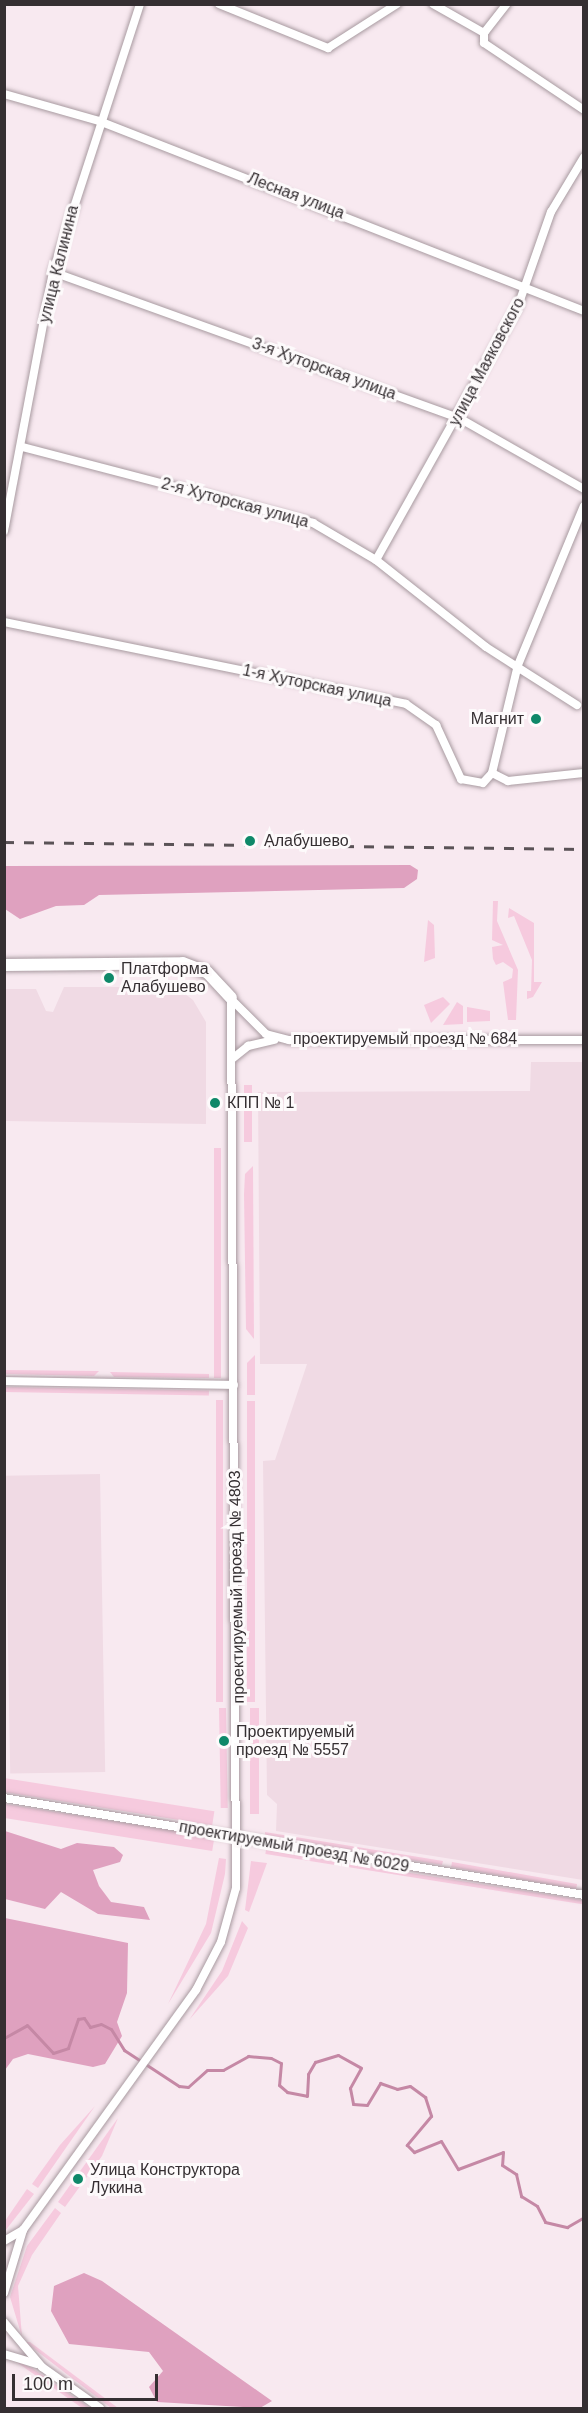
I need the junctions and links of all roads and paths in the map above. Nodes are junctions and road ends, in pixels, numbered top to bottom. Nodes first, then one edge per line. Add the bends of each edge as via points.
1 (140, 4) edge
2 (219, 4) edge
3 (397, 4) edge
4 (433, 4) edge
5 (507, 4) edge
6 (484, 33) junction
7 (4, 94) edge
8 (584, 111) edge
9 (99, 121) junction
10 (584, 157) edge
11 (53, 273) junction
12 (526, 288) junction
13 (584, 311) edge
14 (459, 418) junction
15 (22, 447) junction
16 (584, 489) edge
17 (584, 506) edge
18 (4, 531) edge
19 (376, 560) junction
20 (4, 622) edge
21 (518, 665) junction
22 (577, 705) dead end
23 (492, 773) junction
24 (584, 773) edge
25 (4, 965) edge
26 (231, 998) junction
27 (289, 1040) junction
28 (584, 1040) edge
29 (232, 1059) junction
30 (4, 1381) edge
31 (234, 1385) junction
32 (4, 1798) edge
33 (239, 1838) junction
34 (584, 1895) edge
35 (23, 2230) junction
36 (4, 2241) edge
37 (4, 2293) edge
38 (4, 2322) edge
39 (4, 2354) edge
40 (42, 2367) junction
41 (100, 2409) edge

1 - 9 street, улица Калинина
2 - 3 street via 328,48
4 - 6 street
5 - 6 street
6 - 8 street via 483,43
7 - 9 street, Лесная улица
9 - 11 street, улица Калинина
9 - 12 street, Лесная улица
10 - 12 street, улица Маяковского via 551,212
11 - 14 street, 3-я Хуторская улица
11 - 15 street, улица Калинина
12 - 13 street, Лесная улица
12 - 14 street, улица Маяковского
14 - 16 street, 3-я Хуторская улица
14 - 19 street, улица Маяковского
15 - 18 street, улица Калинина
15 - 19 street, 2-я Хуторская улица via 313,523
17 - 21 street
19 - 21 street, 2-я Хуторская улица
20 - 23 street, 1-я Хуторская улица via 406,704 436,725 461,780 483,783
21 - 22 street, 2-я Хуторская улица
21 - 23 street
23 - 24 street via 508,781
25 - 26 street, проектируемый проезд № 684 via 183,963 207,972
26 - 27 street, проектируемый проезд № 684 via 266,1034
26 - 29 street, проектируемый проезд № 4803
27 - 28 street, проектируемый проезд № 684
27 - 29 street via 256,1042
29 - 31 street, проектируемый проезд № 4803
30 - 31 street
31 - 33 street, проектируемый проезд № 4803
32 - 33 street, проектируемый проезд № 6029
33 - 34 street, проектируемый проезд № 6029
33 - 35 street, проектируемый проезд № 4803 via 236,1888 221,1942 176,2018
35 - 36 street, проектируемый проезд № 4803
35 - 37 street, проектируемый проезд № 4803
38 - 40 street
39 - 40 street
40 - 41 street

